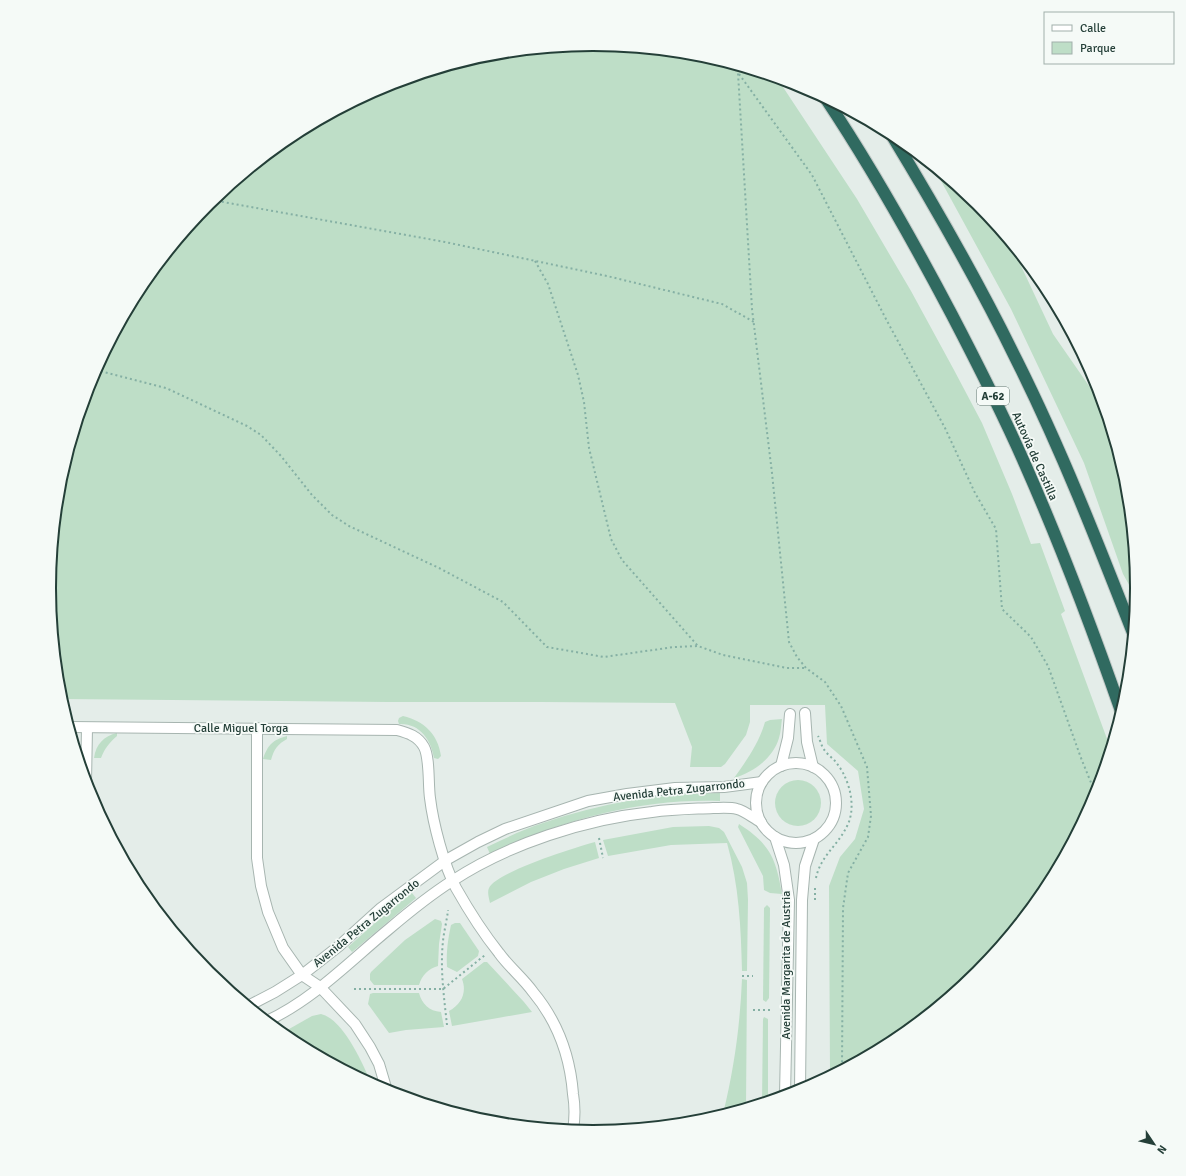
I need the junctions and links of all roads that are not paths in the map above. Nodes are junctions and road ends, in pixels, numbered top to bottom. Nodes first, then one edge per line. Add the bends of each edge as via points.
1 (832, 106) edge
2 (899, 147) edge
3 (1129, 623) edge
4 (1118, 702) edge
5 (805, 713) dead end
6 (790, 714) dead end
7 (74, 727) edge
8 (87, 728) junction
9 (257, 728) junction
10 (781, 766) junction
11 (86, 767) edge
12 (813, 767) junction
13 (762, 782) junction
14 (761, 822) junction
15 (775, 837) junction
16 (814, 838) junction
17 (446, 860) junction
18 (452, 881) junction
19 (302, 975) junction
20 (320, 987) junction
21 (253, 1003) edge
22 (271, 1018) edge
23 (385, 1083) edge
24 (800, 1084) edge
25 (785, 1089) edge
26 (573, 1124) edge

1 - 4 highway, Autovía de Castilla / A-62 via 927,268 983,375 1024,462 1065,561
2 - 3 highway, Autovía de Castilla via 964,258 1017,361 1059,453
5 - 12 street via 807,742
6 - 10 street via 788,738
7 - 8 street, Calle Miguel Torga
8 - 9 street, Calle Miguel Torga
8 - 11 street
9 - 17 street, Calle Miguel Torga via 397,730 411,734 425,748 430,798
9 - 19 street via 256,851 261,886 268,912 284,948
10 - 12 street via 792,763
10 - 13 street via 770,772
12 - 16 street via 825,775 833,788 836,802 833,817 826,830
13 - 14 street via 756,802
13 - 17 street, Avenida Petra Zugarrondo via 724,787 647,791 588,801 505,829
14 - 15 street
14 - 18 street, Avenida Petra Zugarrondo via 737,809 675,809 639,813 548,835 488,860
15 - 16 street via 787,842 801,843
15 - 25 street, Avenida Margarita de Austria via 784,865 788,900
16 - 24 street, Avenida Margarita de Austria via 805,866 802,900
17 - 18 street
17 - 19 street, Avenida Petra Zugarrondo via 381,908
18 - 20 street, Avenida Petra Zugarrondo via 389,929
18 - 26 street via 468,910 499,954 545,1008 562,1041 571,1072 575,1106
19 - 20 street
19 - 21 street, Avenida Petra Zugarrondo
20 - 22 street, Avenida Petra Zugarrondo
20 - 23 street via 354,1024 370,1047

